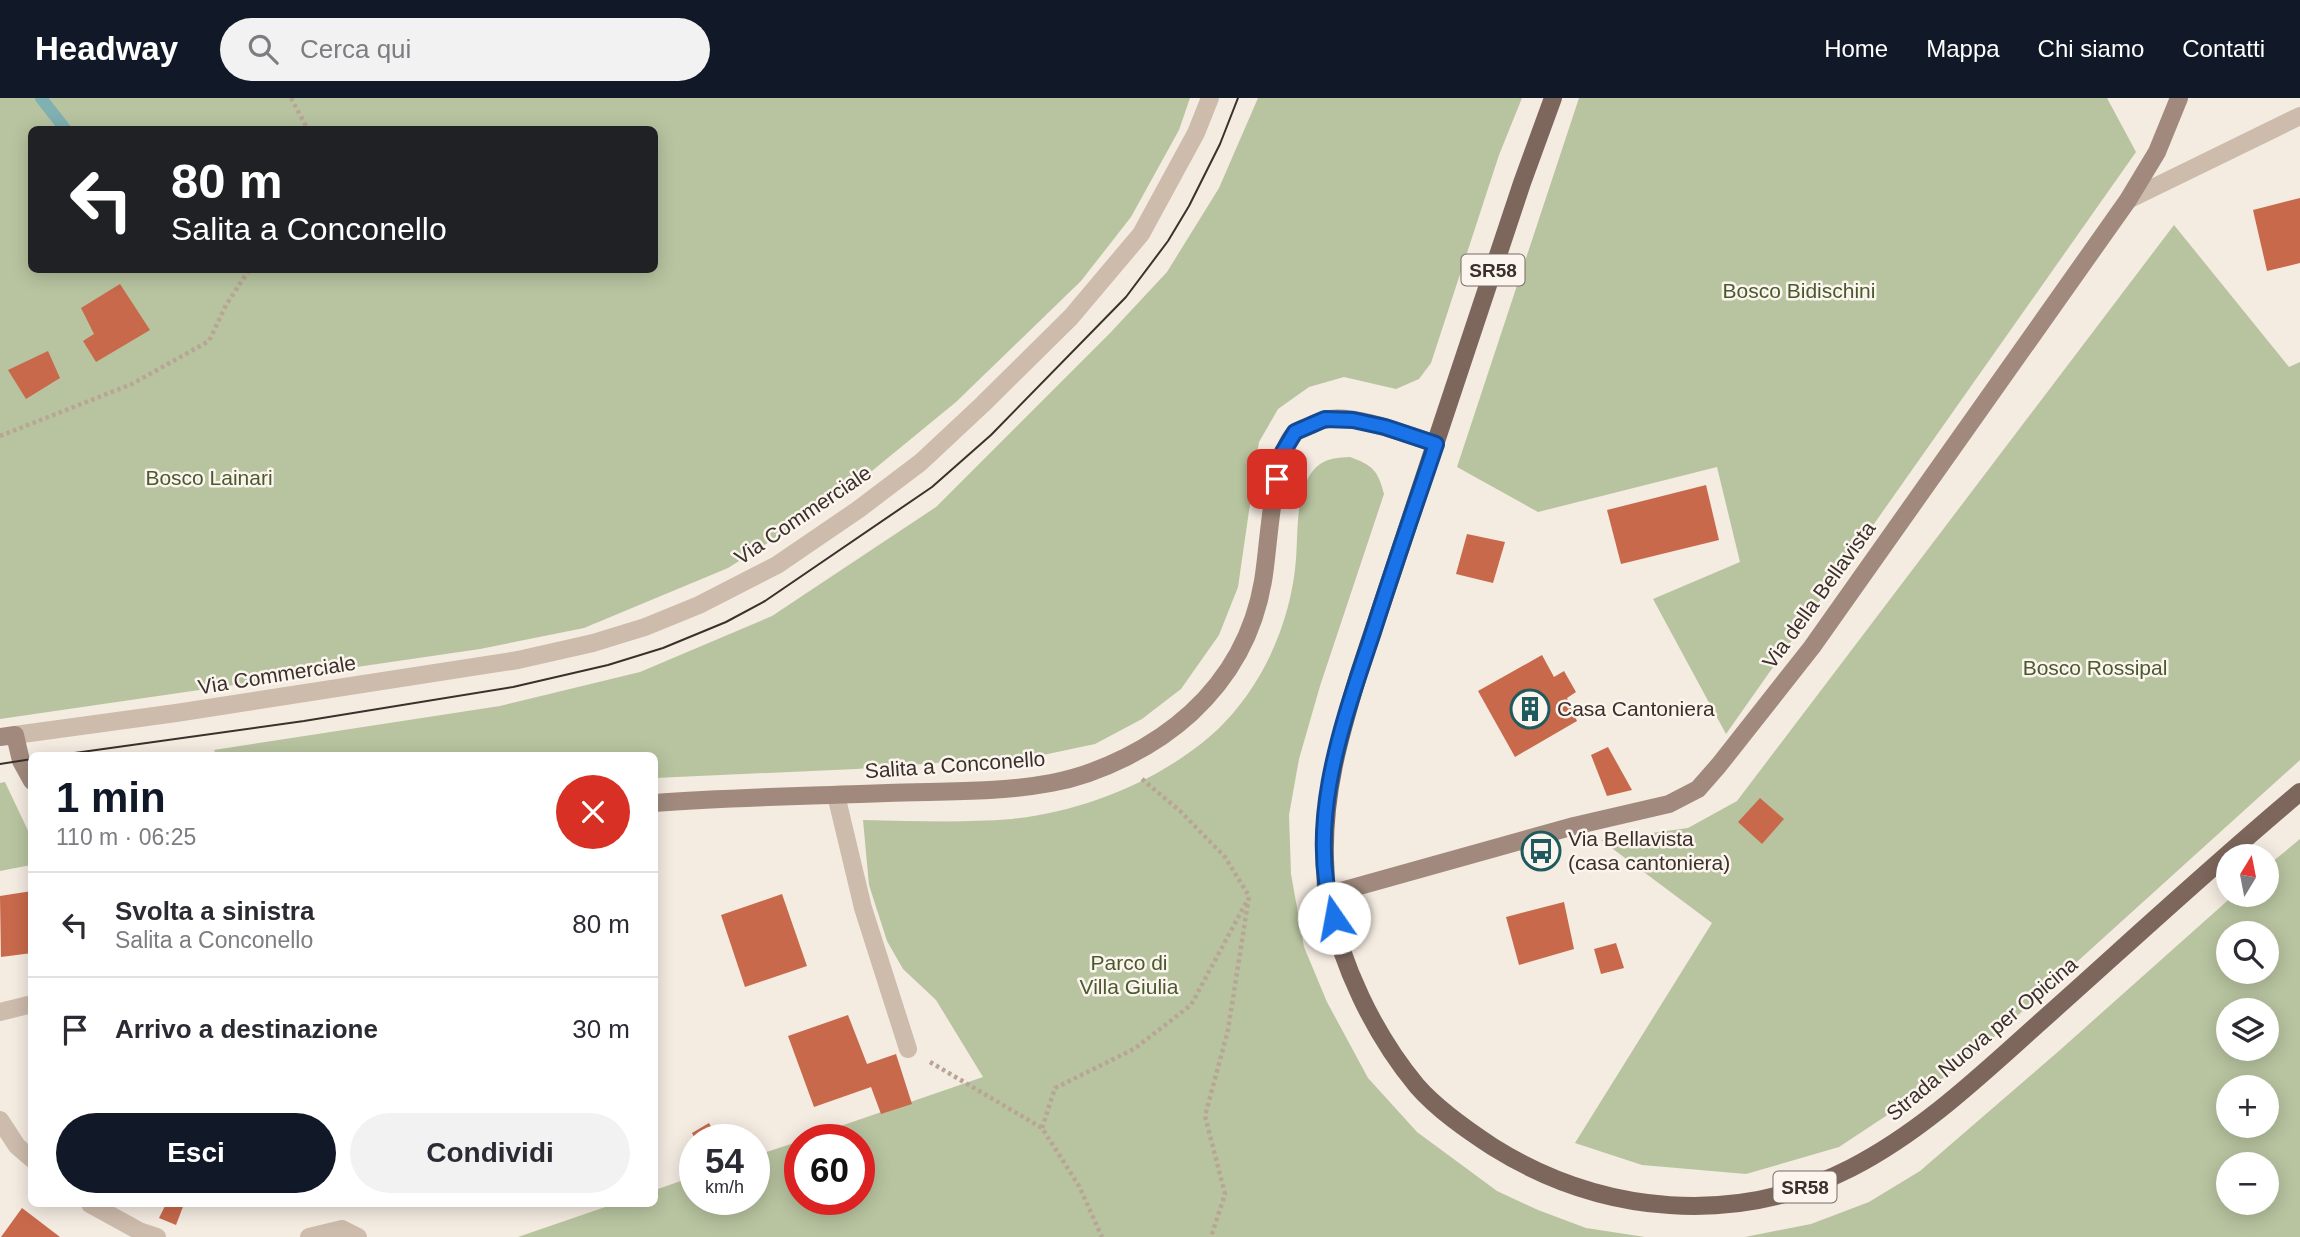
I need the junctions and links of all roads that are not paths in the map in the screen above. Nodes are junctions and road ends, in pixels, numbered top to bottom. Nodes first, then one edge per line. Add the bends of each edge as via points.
1 (1210, 98) edge
2 (1553, 98) edge
3 (2179, 98) edge
4 (2300, 116) edge
5 (2128, 200) junction
6 (1436, 444) junction
7 (7, 736) edge
8 (28, 774) edge
9 (2300, 792) edge
10 (836, 795) junction
11 (658, 803) edge
12 (1326, 895) junction
13 (28, 1005) edge
14 (0, 1012) edge
15 (908, 1049) road end
16 (0, 1120) edge
17 (28, 1156) edge
18 (95, 1207) edge
19 (157, 1237) edge
20 (309, 1237) edge
21 (358, 1237) edge

1 - 7 street, Via Commerciale via 1141,234 1071,317 921,462 777,565 699,606 645,627 531,657
2 - 6 main road, Strada Nuova per Opicina / SR58
3 - 5 street, Via della Bellavista via 2157,152
4 - 5 street
5 - 12 street, Via della Bellavista via 1812,647 1698,789 1669,804
6 - 10 street, Salita a Conconello via 1353,420 1325,419 1295,432 1283,452 1263,583 1239,654 1218,686 1189,715 1147,745 1100,769 1052,783
6 - 12 main road, Strada Nuova per Opicina / SR58 via 1334,755 1324,825
7 - 8 street
9 - 12 main road, Strada Nuova per Opicina / SR58 via 1912,1132 1850,1169 1804,1188 1761,1201 1703,1208 1631,1201 1568,1185 1465,1129 1420,1089 1381,1038 1347,965
10 - 11 street, Salita a Conconello
10 - 15 street, Salita a Conconello via 863,908
13 - 14 street
16 - 17 street
18 - 19 street
20 - 21 street via 342,1229

